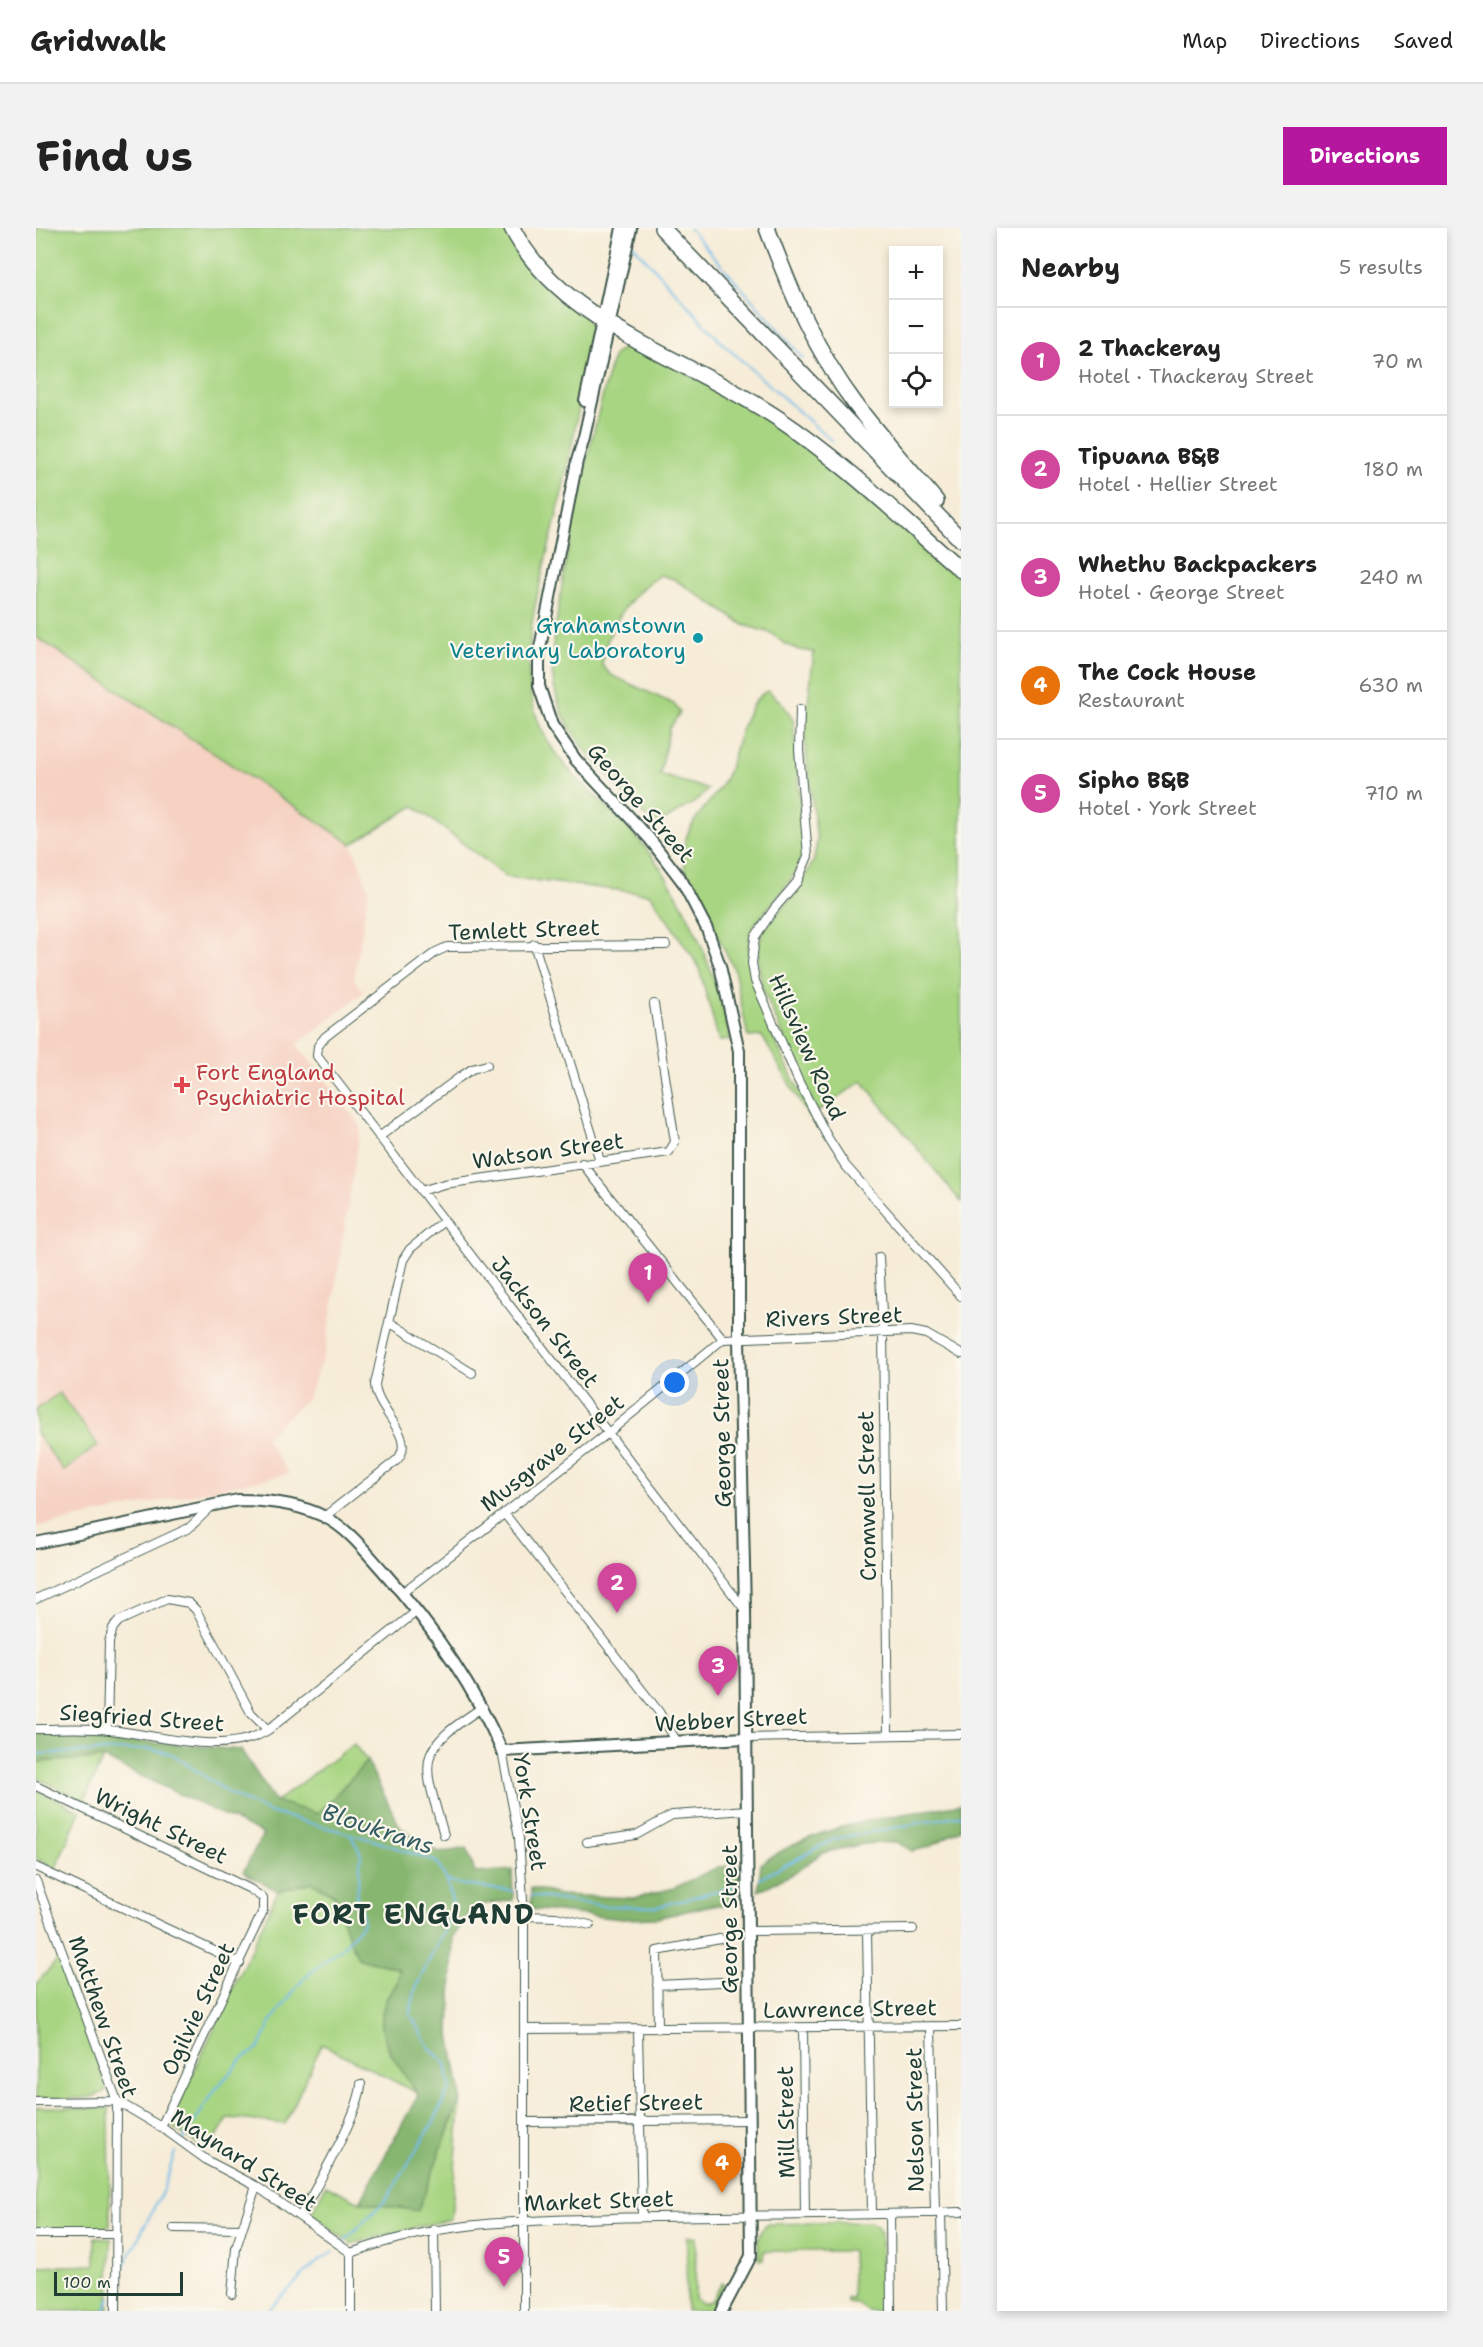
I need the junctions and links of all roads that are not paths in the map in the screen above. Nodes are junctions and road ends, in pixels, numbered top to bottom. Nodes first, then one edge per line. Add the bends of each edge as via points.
1 (512, 228) edge
2 (622, 228) edge
3 (631, 228) edge
4 (662, 228) edge
5 (768, 228) edge
6 (614, 286) junction
7 (605, 323) junction
8 (961, 532) edge
9 (961, 540) edge
10 (961, 570) edge
11 (800, 709) dead end
12 (534, 945) junction
13 (666, 945) dead end
14 (654, 1004) dead end
15 (317, 1056) joint
16 (487, 1065) dead end
17 (379, 1137) junction
18 (600, 1161) junction
19 (582, 1163) junction
20 (421, 1191) junction
21 (444, 1221) junction
22 (879, 1257) dead end
23 (961, 1296) edge
24 (389, 1322) junction
25 (883, 1332) junction
26 (723, 1339) junction
27 (739, 1339) junction
28 (961, 1353) edge
29 (472, 1373) dead end
30 (609, 1432) junction
31 (214, 1504) junction
32 (504, 1513) junction
33 (324, 1517) junction
34 (36, 1543) edge
35 (402, 1593) junction
36 (36, 1599) edge
37 (746, 1610) junction
38 (417, 1611) junction
39 (483, 1707) junction
40 (36, 1729) edge
41 (107, 1730) junction
42 (268, 1730) junction
43 (888, 1734) junction
44 (961, 1734) edge
45 (746, 1738) junction
46 (677, 1742) junction
47 (502, 1751) junction
48 (36, 1786) edge
49 (748, 1810) junction
50 (444, 1835) dead end
51 (587, 1842) dead end
52 (36, 1867) edge
53 (36, 1881) edge
54 (264, 1904) joint
55 (524, 1916) junction
56 (590, 1925) dead end
57 (913, 1929) dead end
58 (749, 1931) junction
59 (867, 1931) junction
60 (720, 1939) dead end
61 (240, 1962) junction
62 (721, 1982) dead end
63 (657, 1985) junction
64 (961, 2025) edge
65 (931, 2026) junction
66 (868, 2027) junction
67 (748, 2028) junction
68 (803, 2028) junction
69 (524, 2029) junction
70 (658, 2029) junction
71 (638, 2030) junction
72 (361, 2084) dead end
73 (117, 2101) junction
74 (36, 2102) edge
75 (749, 2120) junction
76 (525, 2122) junction
77 (638, 2122) junction
78 (161, 2127) junction
79 (256, 2186) junction
80 (938, 2212) junction
81 (961, 2212) edge
82 (872, 2214) junction
83 (890, 2214) junction
84 (751, 2215) junction
85 (805, 2215) junction
86 (300, 2217) junction
87 (642, 2217) junction
88 (525, 2221) junction
89 (174, 2228) dead end
90 (242, 2229) junction
91 (434, 2229) junction
92 (36, 2234) edge
93 (117, 2234) junction
94 (351, 2253) junction
95 (232, 2294) dead end
96 (116, 2311) edge
97 (351, 2311) edge
98 (435, 2311) edge
99 (524, 2311) edge
100 (722, 2311) edge
101 (891, 2311) edge
102 (943, 2311) edge

1 - 7 highway via 533,261
2 - 6 main road
3 - 6 main road
4 - 9 highway
5 - 8 highway via 806,323 855,404
6 - 7 main road, George Street
7 - 10 highway via 776,416 819,446
7 - 27 main road, George Street via 547,607 539,653 539,686 552,726 576,760 649,838 682,881 707,929 720,966 739,1051
11 - 23 street, Hillsview Road via 799,750 808,856 797,882 755,937 755,981 798,1080 845,1165
12 - 13 street, Temlett Street
12 - 15 street, Temlett Street via 458,945 436,952 325,1036
12 - 18 street
14 - 18 street, Watson Street via 673,1149 662,1154
15 - 17 street, Jackson Street
16 - 17 street via 472,1069
17 - 20 street, Jackson Street
18 - 19 street, Watson Street
19 - 20 street, Watson Street
19 - 26 street
20 - 21 street, Jackson Street
21 - 24 street via 410,1249 403,1260
21 - 30 street, Jackson Street
22 - 25 street, Cromwell Street
24 - 29 street
24 - 33 street via 375,1392 401,1436 402,1452
25 - 27 street, Rivers Street
25 - 28 street, Rivers Street via 926,1334
25 - 43 street, Cromwell Street
26 - 27 street, Rivers Street
26 - 30 street, Musgrave Street
27 - 37 main road, George Street
30 - 32 street, Musgrave Street
30 - 37 street, Jackson Street
31 - 33 main road, York Street via 263,1500 299,1506
31 - 34 main road, York Street
31 - 36 street via 189,1528
32 - 35 street, Musgrave Street
32 - 46 street via 659,1712
33 - 35 main road, York Street via 348,1533
35 - 38 main road, York Street
37 - 45 main road, George Street
38 - 39 main road, York Street
38 - 42 street, Siegfried Street
39 - 47 main road, York Street
39 - 50 street via 434,1745 427,1764
40 - 41 street, Siegfried Street
41 - 42 street, Siegfried Street via 221,1744 243,1741
41 - 42 street via 109,1642 113,1628 119,1621 167,1599 189,1603 196,1610 250,1713
43 - 44 street, Webber Street
43 - 45 street, Webber Street
45 - 46 main road, Webber Street
45 - 49 main road, George Street
46 - 47 main road, Webber Street
47 - 55 street, York Street via 519,1838
48 - 54 street, Wright Street via 250,1889
49 - 51 street via 672,1815 636,1835
49 - 58 main road, George Street
52 - 61 street
53 - 73 street, Matthew Street
54 - 61 street, Ogilvie Street
55 - 56 street via 556,1917
55 - 69 street, York Street
57 - 59 street
58 - 59 street
58 - 67 main road, George Street
59 - 66 street
60 - 63 street via 659,1949
61 - 78 street, Ogilvie Street
62 - 63 street
63 - 70 street
64 - 65 street, Lawrence Street
65 - 66 street, Lawrence Street
65 - 80 street, Nelson Street
66 - 68 street, Lawrence Street
66 - 82 street
67 - 68 street, Lawrence Street
67 - 70 street, Lawrence Street
67 - 75 main road, George Street
68 - 85 street, Mill Street
69 - 71 street, Lawrence Street
69 - 76 street, York Street
70 - 71 street, Lawrence Street
71 - 77 street
72 - 86 street via 352,2114
73 - 74 street
73 - 78 street, Maynard Street
73 - 93 street, Matthew Street
75 - 77 street, Retief Street
75 - 84 main road, George Street
76 - 77 street, Retief Street
76 - 88 street, York Street
77 - 87 street
78 - 79 street, Maynard Street via 208,2161
79 - 86 street, Maynard Street
79 - 90 street
80 - 81 street, Market Street
80 - 83 street, Market Street
80 - 102 street, Nelson Street
82 - 83 street, Market Street
82 - 85 street, Market Street
83 - 101 street
84 - 85 street, Market Street
84 - 87 street, Market Street
84 - 100 main road, George Street via 750,2261
86 - 94 street, Maynard Street
87 - 88 street, Market Street
88 - 91 street, Market Street
88 - 99 street, York Street
89 - 90 street
90 - 95 street via 236,2248
91 - 94 street, Market Street via 388,2239
91 - 98 street
92 - 93 street
93 - 96 street, Matthew Street
94 - 97 street

